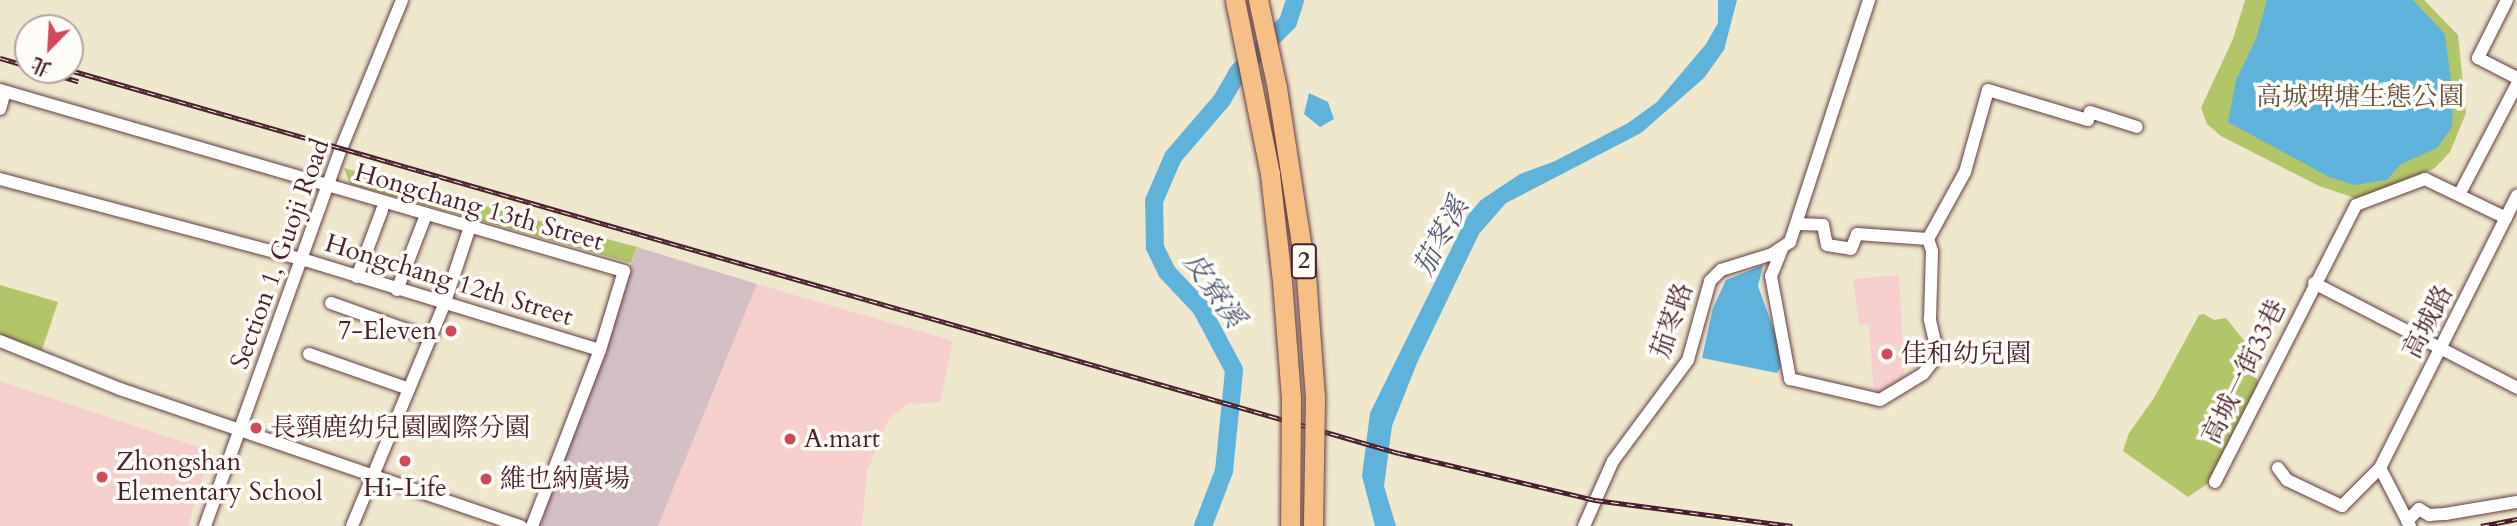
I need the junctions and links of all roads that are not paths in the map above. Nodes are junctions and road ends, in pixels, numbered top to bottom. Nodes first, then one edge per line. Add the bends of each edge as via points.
1 (402, 0) edge
2 (1235, 0) edge
3 (1258, 0) edge
4 (1869, 0) edge
5 (2507, 0) edge
6 (2517, 78) edge
7 (2517, 84) edge
8 (2, 91) edge
9 (0, 109) edge
10 (2137, 127) dead end
11 (0, 179) edge
12 (327, 188) junction
13 (2459, 195) junction
14 (2517, 196) edge
15 (382, 210) dead end
16 (426, 215) junction
17 (2506, 218) junction
18 (1798, 224) junction
19 (470, 227) junction
20 (1928, 239) junction
21 (1782, 249) junction
22 (304, 260) junction
23 (357, 277) junction
24 (2314, 283) junction
25 (397, 290) junction
26 (331, 303) dead end
27 (444, 305) junction
28 (430, 338) junction
29 (0, 341) edge
30 (2441, 348) junction
31 (600, 350) junction
32 (309, 354) dead end
33 (2517, 388) edge
34 (409, 389) junction
35 (239, 429) junction
36 (2278, 468) dead end
37 (2381, 468) junction
38 (373, 474) junction
39 (2215, 482) dead end
40 (2517, 502) edge
41 (2408, 524) edge
42 (205, 526) edge
43 (352, 526) edge
44 (521, 526) edge
45 (532, 526) edge
46 (1290, 526) edge
47 (1313, 526) edge
48 (1584, 526) edge

1 - 12 street, Section 1, Guoji Road
2 - 46 highway, 2, bridge via 1270,174 1282,281 1291,397
3 - 47 highway, 2, bridge via 1306,275 1315,397
4 - 18 street
5 - 6 street via 2478,58
7 - 13 street
8 - 9 street
8 - 12 street, Hongchang 13th Street
10 - 20 street via 2090,112 2088,120 1988,90 1965,172
11 - 22 street, Hongchang 12th Street
12 - 16 street, Hongchang 13th Street
12 - 22 street, Section 1, Guoji Road
13 - 17 street
13 - 24 street, 高城一街33巷 via 2426,178 2356,205
14 - 17 street, 高城路
15 - 23 street
16 - 19 street, Hongchang 13th Street
16 - 25 street
17 - 30 street, 高城路
18 - 20 street via 1823,225 1827,245 1851,249 1857,234
18 - 21 street
19 - 27 street
19 - 31 street, Hongchang 13th Street via 624,271
20 - 21 street via 1932,251 1930,319 1938,355 1923,374 1880,400 1790,379 1771,276
21 - 48 street, 茄苳路 via 1721,270 1710,281 1688,360 1613,461
22 - 23 street, Hongchang 12th Street
22 - 35 street, Section 1, Guoji Road
23 - 25 street, Hongchang 12th Street
24 - 30 street
24 - 39 street, 高城一街33巷
25 - 27 street, Hongchang 12th Street
26 - 28 street
27 - 28 street
27 - 31 street, Hongchang 12th Street
28 - 34 street
29 - 35 street
30 - 33 street
30 - 37 street, 高城路
31 - 45 street
32 - 34 street
34 - 38 street
35 - 38 street
35 - 42 street, Section 1, Guoji Road
36 - 37 street, 高城路 via 2287,480 2342,506
37 - 41 street
38 - 43 street
38 - 44 street
40 - 41 street via 2445,514 2419,509

